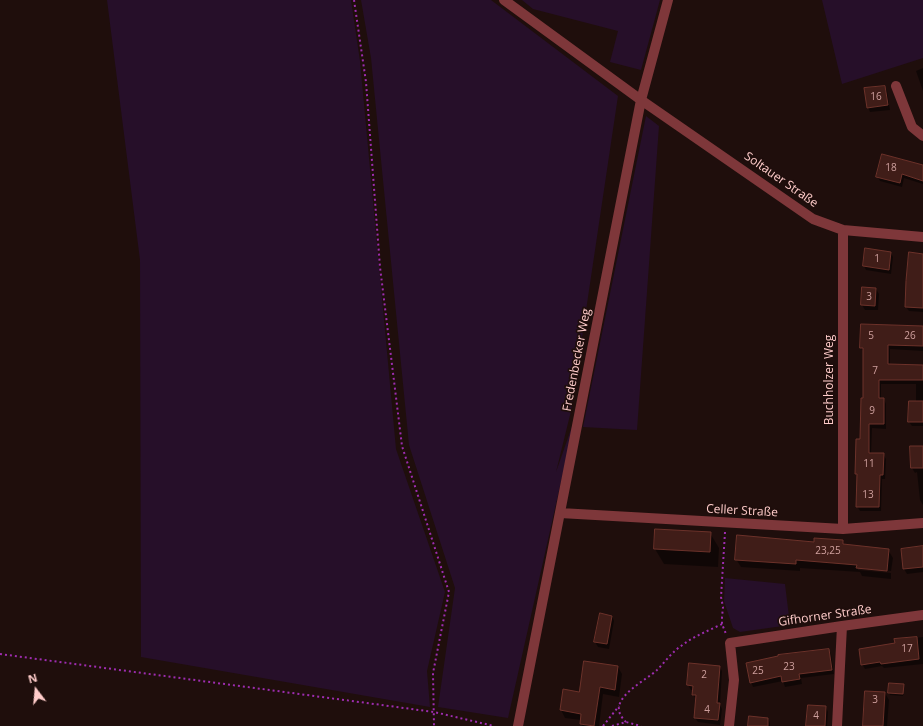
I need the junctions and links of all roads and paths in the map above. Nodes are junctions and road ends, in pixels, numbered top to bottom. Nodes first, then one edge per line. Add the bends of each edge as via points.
1 (354, 0) edge
2 (504, 0) edge
3 (668, 0) edge
4 (896, 86) dead end
5 (641, 100) junction
6 (923, 136) edge
7 (843, 230) junction
8 (923, 237) edge
9 (560, 513) junction
10 (726, 523) junction
11 (923, 523) edge
12 (843, 529) junction
13 (923, 616) edge
14 (722, 624) junction
15 (842, 626) junction
16 (730, 643) junction
17 (0, 654) edge
18 (619, 705) junction
19 (434, 712) junction
20 (626, 722) junction
21 (434, 726) edge
22 (494, 726) edge
23 (518, 726) edge
24 (603, 726) edge
25 (612, 726) edge
26 (641, 726) edge
27 (729, 726) edge
28 (837, 726) edge

1 - 19 path via 366,82 380,267 402,446 449,592 433,673
2 - 5 street, Soltauer Straße
3 - 5 street, Fredenbecker Weg
4 - 6 street via 912,127
5 - 7 street, Soltauer Straße via 814,219
5 - 9 street, Fredenbecker Weg
7 - 8 street, Soltauer Straße
7 - 12 street, Buchholzer Weg
9 - 10 street, Celler Straße
9 - 23 street, Fredenbecker Weg
10 - 12 street, Celler Straße
10 - 14 path via 721,582
11 - 12 street, Celler Straße
13 - 15 street, Gifhorner Straße
14 - 16 path
14 - 18 path via 680,646 657,670 635,686
15 - 16 street, Gifhorner Straße
15 - 28 street
16 - 27 street via 734,680
17 - 19 path
18 - 20 path via 619,712
18 - 24 path
19 - 21 path
19 - 22 path
20 - 25 path
20 - 26 path

